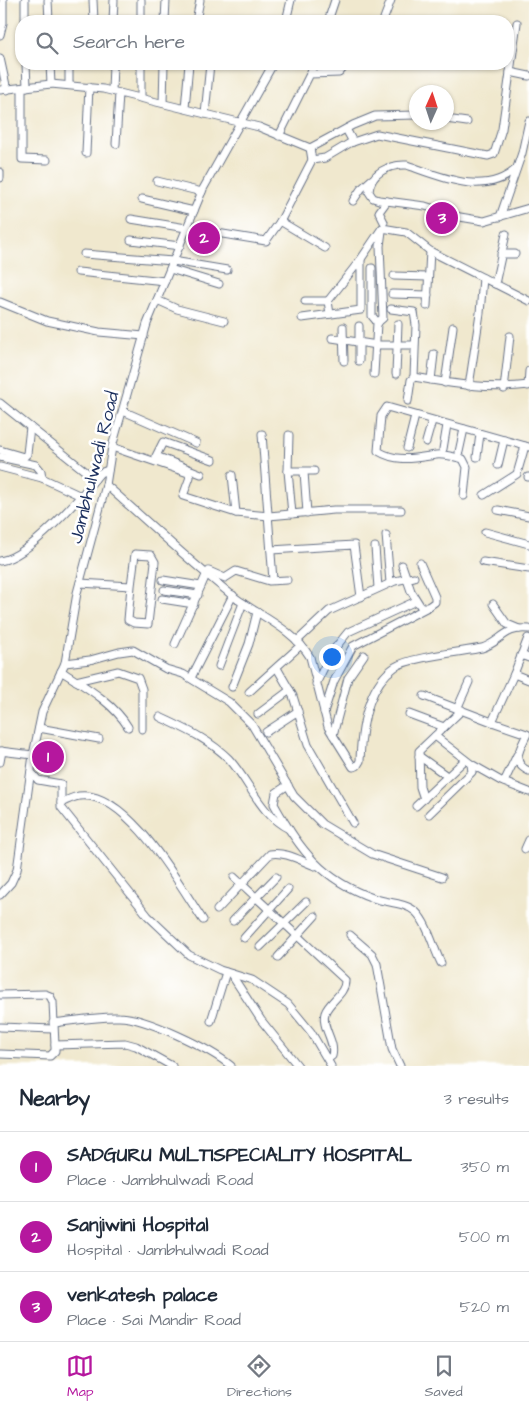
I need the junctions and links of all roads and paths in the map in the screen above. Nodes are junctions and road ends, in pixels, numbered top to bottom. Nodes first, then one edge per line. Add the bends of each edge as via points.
1 (3, 0) edge
2 (26, 0) edge
3 (48, 0) edge
4 (93, 0) edge
5 (114, 0) edge
6 (140, 0) edge
7 (166, 0) edge
8 (200, 0) edge
9 (291, 0) edge
10 (335, 0) edge
11 (391, 0) edge
12 (25, 15) edge
13 (49, 15) edge
14 (94, 15) edge
15 (113, 15) edge
16 (141, 15) edge
17 (165, 15) edge
18 (197, 15) edge
19 (287, 15) edge
20 (330, 15) edge
21 (385, 15) edge
22 (517, 23) dead end
23 (0, 35) edge
24 (514, 44) edge
25 (0, 58) edge
26 (26, 70) edge
27 (50, 70) edge
28 (69, 70) edge
29 (114, 70) edge
30 (141, 70) edge
31 (164, 70) edge
32 (188, 70) edge
33 (209, 70) edge
34 (270, 70) edge
35 (312, 70) edge
36 (342, 70) edge
37 (510, 72) joint
38 (310, 74) junction
39 (529, 76) edge
40 (51, 84) junction
41 (69, 85) junction
42 (89, 87) junction
43 (24, 88) junction
44 (4, 90) edge
45 (116, 92) junction
46 (141, 98) junction
47 (163, 103) junction
48 (184, 108) junction
49 (205, 114) junction
50 (409, 116) edge
51 (454, 121) edge
52 (529, 121) edge
53 (466, 122) dead end
54 (241, 123) junction
55 (346, 129) junction
56 (279, 136) junction
57 (353, 142) junction
58 (116, 144) dead end
59 (310, 148) junction
60 (86, 153) dead end
61 (47, 160) dead end
62 (312, 160) junction
63 (516, 170) junction
64 (0, 172) edge
65 (0, 178) edge
66 (371, 180) junction
67 (157, 181) dead end
68 (202, 192) junction
69 (142, 199) dead end
70 (353, 201) dead end
71 (387, 201) junction
72 (529, 208) edge
73 (194, 211) junction
74 (500, 217) junction
75 (131, 220) dead end
76 (280, 221) junction
77 (383, 225) junction
78 (187, 228) junction
79 (506, 234) dead end
80 (131, 240) dead end
81 (180, 246) junction
82 (325, 248) dead end
83 (430, 251) junction
84 (84, 254) dead end
85 (501, 254) junction
86 (515, 254) dead end
87 (361, 259) junction
88 (173, 261) junction
89 (372, 268) dead end
90 (170, 269) junction
91 (227, 270) dead end
92 (78, 272) dead end
93 (394, 276) dead end
94 (428, 276) junction
95 (483, 278) junction
96 (165, 281) junction
97 (218, 284) dead end
98 (495, 284) junction
99 (392, 294) dead end
100 (428, 295) junction
101 (157, 300) junction
102 (305, 301) dead end
103 (328, 301) junction
104 (529, 301) edge
105 (0, 302) edge
106 (427, 306) dead end
107 (391, 309) dead end
108 (330, 314) junction
109 (302, 318) dead end
110 (224, 321) dead end
111 (378, 323) junction
112 (398, 324) dead end
113 (359, 326) dead end
114 (343, 327) dead end
115 (453, 327) dead end
116 (144, 336) junction
117 (510, 336) dead end
118 (332, 338) dead end
119 (344, 341) junction
120 (360, 343) junction
121 (377, 345) junction
122 (397, 345) junction
123 (414, 345) junction
124 (434, 354) dead end
125 (344, 361) dead end
126 (359, 361) dead end
127 (529, 371) edge
128 (374, 374) dead end
129 (396, 374) dead end
130 (414, 377) junction
131 (431, 380) junction
132 (445, 383) junction
133 (528, 385) edge
134 (469, 386) junction
135 (504, 389) junction
136 (408, 400) dead end
137 (0, 403) edge
138 (123, 411) junction
139 (415, 416) junction
140 (432, 421) junction
141 (447, 425) junction
142 (30, 427) junction
143 (464, 429) junction
144 (262, 434) dead end
145 (480, 434) junction
146 (289, 435) dead end
147 (504, 440) junction
148 (426, 442) dead end
149 (196, 443) dead end
150 (112, 446) junction
151 (527, 446) edge
152 (406, 448) dead end
153 (443, 448) dead end
154 (0, 450) edge
155 (459, 452) dead end
156 (0, 457) edge
157 (477, 457) dead end
158 (155, 458) junction
159 (213, 460) dead end
160 (498, 465) dead end
161 (0, 467) edge
162 (108, 470) junction
163 (288, 471) junction
164 (304, 472) junction
165 (314, 472) dead end
166 (201, 474) dead end
167 (232, 475) dead end
168 (42, 478) junction
169 (95, 479) junction
170 (106, 485) junction
171 (484, 495) dead end
172 (81, 496) junction
173 (464, 496) dead end
174 (401, 510) dead end
175 (498, 510) dead end
176 (236, 513) junction
177 (307, 513) junction
178 (292, 514) junction
179 (270, 516) junction
180 (529, 516) edge
181 (485, 532) dead end
182 (386, 535) dead end
183 (529, 544) edge
184 (375, 547) dead end
185 (271, 550) junction
186 (0, 561) edge
187 (483, 562) dead end
188 (420, 563) dead end
189 (402, 565) dead end
190 (529, 569) edge
191 (207, 573) junction
192 (414, 577) dead end
193 (406, 579) junction
194 (163, 580) dead end
195 (273, 580) junction
196 (287, 580) dead end
197 (80, 583) junction
198 (390, 583) junction
199 (131, 586) junction
200 (201, 586) junction
201 (378, 588) junction
202 (164, 590) dead end
203 (198, 595) junction
204 (233, 595) junction
205 (361, 597) junction
206 (162, 598) dead end
207 (416, 602) junction
208 (244, 603) junction
209 (194, 604) junction
210 (493, 604) dead end
211 (428, 607) junction
212 (257, 612) junction
213 (518, 629) junction
214 (529, 629) edge
215 (528, 638) edge
216 (299, 643) junction
217 (175, 644) dead end
218 (364, 655) dead end
219 (521, 655) junction
220 (529, 658) edge
221 (64, 663) junction
222 (219, 666) dead end
223 (277, 668) junction
224 (61, 671) junction
225 (514, 674) junction
226 (191, 678) junction
227 (529, 680) edge
228 (76, 681) junction
229 (469, 682) dead end
230 (316, 684) junction
231 (232, 687) dead end
232 (290, 690) junction
233 (249, 692) dead end
234 (424, 696) dead end
235 (459, 709) junction
236 (298, 710) junction
237 (323, 713) junction
238 (258, 714) dead end
239 (409, 714) dead end
240 (160, 717) dead end
241 (492, 722) junction
242 (128, 726) dead end
243 (444, 727) junction
244 (39, 728) junction
245 (142, 729) dead end
246 (266, 732) dead end
247 (528, 733) edge
248 (333, 735) junction
249 (435, 736) junction
250 (99, 739) dead end
251 (1, 751) edge
252 (518, 753) junction
253 (33, 755) junction
254 (419, 756) junction
255 (464, 760) junction
256 (0, 762) edge
257 (471, 764) junction
258 (529, 771) edge
259 (31, 772) junction
260 (447, 776) junction
261 (420, 782) junction
262 (504, 782) junction
263 (288, 785) junction
264 (432, 790) junction
265 (529, 792) edge
266 (424, 798) junction
267 (62, 803) junction
268 (416, 806) dead end
269 (429, 814) dead end
270 (353, 822) dead end
271 (290, 830) junction
272 (529, 840) edge
273 (524, 849) dead end
274 (318, 868) junction
275 (442, 876) dead end
276 (234, 877) dead end
277 (276, 877) dead end
278 (241, 884) junction
279 (288, 889) dead end
280 (0, 895) edge
281 (256, 897) junction
282 (306, 902) dead end
283 (217, 910) dead end
284 (270, 910) junction
285 (315, 916) dead end
286 (203, 920) dead end
287 (233, 921) dead end
288 (284, 923) junction
289 (350, 935) dead end
290 (298, 936) junction
291 (244, 938) dead end
292 (260, 947) dead end
293 (278, 958) dead end
294 (441, 963) dead end
295 (229, 973) junction
296 (0, 995) edge
297 (211, 1021) dead end
298 (53, 1026) junction
299 (0, 1027) edge
300 (55, 1045) junction
301 (0, 1054) edge
302 (330, 1063) edge
303 (172, 1066) edge
304 (231, 1066) edge
305 (298, 1066) edge
306 (400, 1066) edge

1 - 23 street
2 - 12 street
3 - 13 street
4 - 14 street
5 - 15 street
6 - 16 street
7 - 17 street
8 - 18 street
9 - 19 street
10 - 20 street
11 - 21 street
22 - 24 street
25 - 44 street
26 - 43 street
27 - 40 street
28 - 41 street
29 - 45 street
30 - 46 street
31 - 47 street
32 - 48 street
33 - 49 street
34 - 54 street, Jambhulwadi Road
35 - 38 street
36 - 38 street via 339,74
37 - 39 street
37 - 57 street via 502,129 497,149 492,155 377,134
38 - 56 street
40 - 41 street
40 - 43 street
41 - 42 street
42 - 45 street
42 - 60 street
43 - 44 street
43 - 61 street via 22,159
45 - 46 street
45 - 58 street
46 - 47 street
47 - 48 street
48 - 49 street
49 - 54 street
50 - 55 street via 376,116
51 - 53 street
52 - 63 street
54 - 56 street
54 - 68 street, Jambhulwadi Road
55 - 57 street
55 - 59 street
56 - 59 street
57 - 62 street via 325,158
59 - 62 street
62 - 76 street
63 - 66 street via 498,181 484,184 458,182 399,165 391,166
63 - 74 street
64 - 65 street
66 - 70 street
66 - 71 street via 370,195
67 - 68 street
68 - 73 street, Jambhulwadi Road
69 - 73 street
71 - 74 street via 426,206 473,220
71 - 77 street via 379,212
72 - 74 street
73 - 78 street, Jambhulwadi Road
75 - 78 street
76 - 78 street via 266,241
76 - 82 street
77 - 83 street via 406,232
77 - 87 street
77 - 111 street via 380,246 383,318
78 - 81 street, Jambhulwadi Road
79 - 85 street
80 - 81 street
81 - 88 street, Jambhulwadi Road
83 - 94 street
83 - 95 street
84 - 88 street
85 - 86 street
85 - 98 street
87 - 103 street
87 - 108 street via 361,310
88 - 90 street, Jambhulwadi Road
88 - 91 street
89 - 111 street via 372,316
90 - 96 street, Jambhulwadi Road
90 - 97 street
92 - 96 street
93 - 94 street
94 - 100 street
95 - 98 street
95 - 134 street
96 - 101 street, Jambhulwadi Road
98 - 104 street
99 - 100 street
100 - 106 street
101 - 110 street via 176,309
101 - 116 street, Jambhulwadi Road
102 - 103 street
103 - 108 street
105 - 116 street via 47,321 99,332
107 - 123 street via 414,312
108 - 109 street
111 - 121 street
112 - 122 street
113 - 120 street
114 - 119 street
115 - 132 street
116 - 138 street, Jambhulwadi Road
117 - 135 street
118 - 119 street
119 - 120 street
119 - 125 street
120 - 121 street
120 - 126 street
121 - 122 street
121 - 128 street
122 - 123 street
122 - 129 street
123 - 130 street
124 - 131 street
127 - 133 street
130 - 131 street
130 - 136 street
131 - 132 street
132 - 134 street
133 - 135 street
134 - 135 street
137 - 142 street
138 - 149 street
138 - 150 street, Jambhulwadi Road
139 - 140 street
139 - 152 street
139 - 173 street via 387,407 382,416 378,451 402,460 435,455 463,459 467,467
140 - 141 street
140 - 148 street
141 - 143 street
141 - 153 street
142 - 154 street via 24,457
142 - 169 street
143 - 145 street
143 - 155 street
144 - 179 street
145 - 147 street
145 - 157 street
146 - 163 street
147 - 151 street
147 - 160 street
150 - 158 street
150 - 162 street, Jambhulwadi Road
151 - 171 street via 516,474
156 - 168 street via 36,465
158 - 159 street via 163,442
158 - 166 street
158 - 176 street via 189,475 183,496
161 - 168 street
162 - 169 street via 102,471
162 - 170 street, Jambhulwadi Road
163 - 164 street
163 - 178 street
164 - 165 street
164 - 177 street
167 - 176 street
168 - 172 street
169 - 172 street
170 - 191 street
170 - 197 street, Jambhulwadi Road
172 - 186 street via 38,539 14,558
174 - 177 street
175 - 180 street
176 - 179 street
177 - 178 street
178 - 179 street
179 - 185 street
181 - 183 street
182 - 198 street
184 - 201 street
185 - 195 street
185 - 205 street via 354,545
187 - 190 street
188 - 211 street via 436,597
189 - 193 street
191 - 195 street via 224,578 236,571
191 - 200 street
191 - 204 street
192 - 193 street
193 - 198 street
193 - 207 street
194 - 200 street
195 - 196 street
197 - 199 street
197 - 221 street, Jambhulwadi Road
198 - 201 street
199 - 199 street via 135,554 151,555 155,562 148,624 128,620
200 - 203 street
201 - 205 street
202 - 203 street
203 - 209 street
204 - 208 street
204 - 226 street
205 - 216 street via 329,611
206 - 209 street
207 - 211 street via 421,607
207 - 230 street via 348,632 331,653
208 - 212 street
208 - 222 street
209 - 217 street
210 - 213 street via 508,624
211 - 237 street via 352,646 334,681
212 - 216 street
212 - 231 street via 249,644
213 - 214 street
213 - 248 street via 505,632 492,645 411,660 396,666 372,695 357,766 353,767
215 - 219 street
216 - 223 street
216 - 230 street via 310,657
218 - 248 street via 348,678
219 - 220 street
219 - 225 street
221 - 224 street, Jambhulwadi Road
221 - 226 street via 133,650 166,669
223 - 232 street
223 - 233 street
224 - 228 street
224 - 244 street, Jambhulwadi Road via 44,705
225 - 227 street
225 - 241 street
226 - 263 street via 219,694 252,725
228 - 242 street via 123,717
228 - 245 street via 118,671 138,678 142,689
229 - 235 street
230 - 237 street
232 - 236 street
232 - 238 street
234 - 235 street
235 - 241 street
235 - 243 street
236 - 246 street
236 - 270 street via 308,745
237 - 248 street
239 - 243 street
240 - 271 street via 212,743 230,761 271,817
241 - 247 street
243 - 249 street
244 - 250 street
244 - 253 street, Jambhulwadi Road
247 - 252 street
249 - 254 street via 419,751
249 - 255 street
251 - 253 street
251 - 256 street
252 - 258 street via 517,762
252 - 262 street
253 - 259 street, Jambhulwadi Road
254 - 260 street
254 - 261 street
255 - 257 street
255 - 260 street
257 - 262 street
257 - 269 street via 472,772
259 - 267 street via 38,780 61,784
259 - 280 street, Jambhulwadi Road via 17,870
260 - 264 street
261 - 264 street
261 - 266 street
262 - 265 street
263 - 271 street via 276,793 274,804
263 - 275 street via 294,796 322,824 360,847 386,860
264 - 266 street
266 - 268 street
267 - 286 street via 84,795 117,807 161,856
267 - 295 street via 61,807 148,916 189,954
271 - 274 street
272 - 273 street
274 - 278 street via 277,853 270,854
274 - 294 street via 357,892 411,908 423,920
276 - 278 street
277 - 281 street
278 - 281 street
278 - 283 street
279 - 284 street
281 - 284 street
281 - 287 street
282 - 288 street
284 - 288 street
284 - 291 street
285 - 290 street
288 - 290 street
288 - 292 street
289 - 306 street via 372,954 377,964 392,1049
290 - 293 street
290 - 302 street via 345,980 344,987 326,1013 326,1026 333,1048
295 - 297 street
295 - 302 street via 252,980 288,1004
295 - 305 street
296 - 298 street via 47,994 53,1002
298 - 299 street
298 - 300 street
298 - 304 street via 126,1018 200,1046
300 - 301 street via 55,1052 50,1056
300 - 303 street via 125,1043

